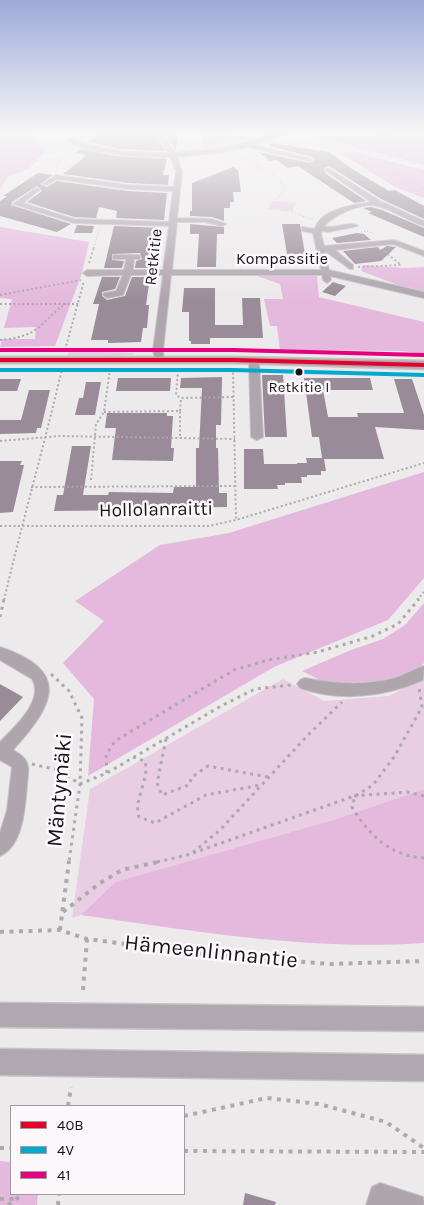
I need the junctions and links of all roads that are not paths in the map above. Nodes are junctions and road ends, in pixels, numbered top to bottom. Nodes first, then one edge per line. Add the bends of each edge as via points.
1 (139, 187) edge
2 (353, 187) edge
3 (176, 188) joint
4 (36, 190) dead end
5 (374, 201) junction
6 (172, 222) junction
7 (222, 224) dead end
8 (421, 224) edge
9 (354, 226) dead end
10 (319, 228) junction
11 (304, 229) dead end
12 (324, 250) junction
13 (310, 253) dead end
14 (424, 254) edge
15 (116, 257) dead end
16 (350, 267) dead end
17 (166, 273) junction
18 (128, 274) junction
19 (86, 276) road end
20 (326, 277) junction
21 (107, 295) dead end
22 (424, 295) edge
23 (0, 360) edge
24 (159, 361) junction
25 (254, 361) junction
26 (424, 365) edge
27 (257, 436) dead end
28 (0, 653) edge
29 (423, 673) edge
30 (304, 684) road end
31 (1, 752) edge
32 (0, 847) edge
33 (0, 1016) edge
34 (424, 1019) edge
35 (0, 1062) edge
36 (424, 1068) edge
37 (378, 1205) edge
38 (415, 1205) edge

1 - 3 street
2 - 5 street
3 - 6 street, Retkitie
4 - 6 street via 18,204 74,221
5 - 8 street via 390,206
5 - 10 street via 333,214 324,219
6 - 7 street via 218,221
6 - 17 street, Retkitie
9 - 10 street via 328,230
10 - 11 street
10 - 12 street
12 - 13 street
12 - 14 street via 336,246 394,242
12 - 16 street
12 - 20 street
15 - 18 street via 134,257
17 - 18 street, Kompassitie
17 - 20 street, Kompassitie
17 - 24 street, Retkitie
18 - 19 street, Kompassitie
18 - 21 street via 123,282 126,291
20 - 22 street, Kompassitie
23 - 24 main road
24 - 25 main road
25 - 26 main road
25 - 27 street
28 - 31 street via 38,676 43,686 42,699 25,727
29 - 30 street via 376,688 353,691
31 - 32 street via 18,763 20,768 14,821
33 - 34 main road
35 - 36 main road
37 - 38 street via 380,1195

